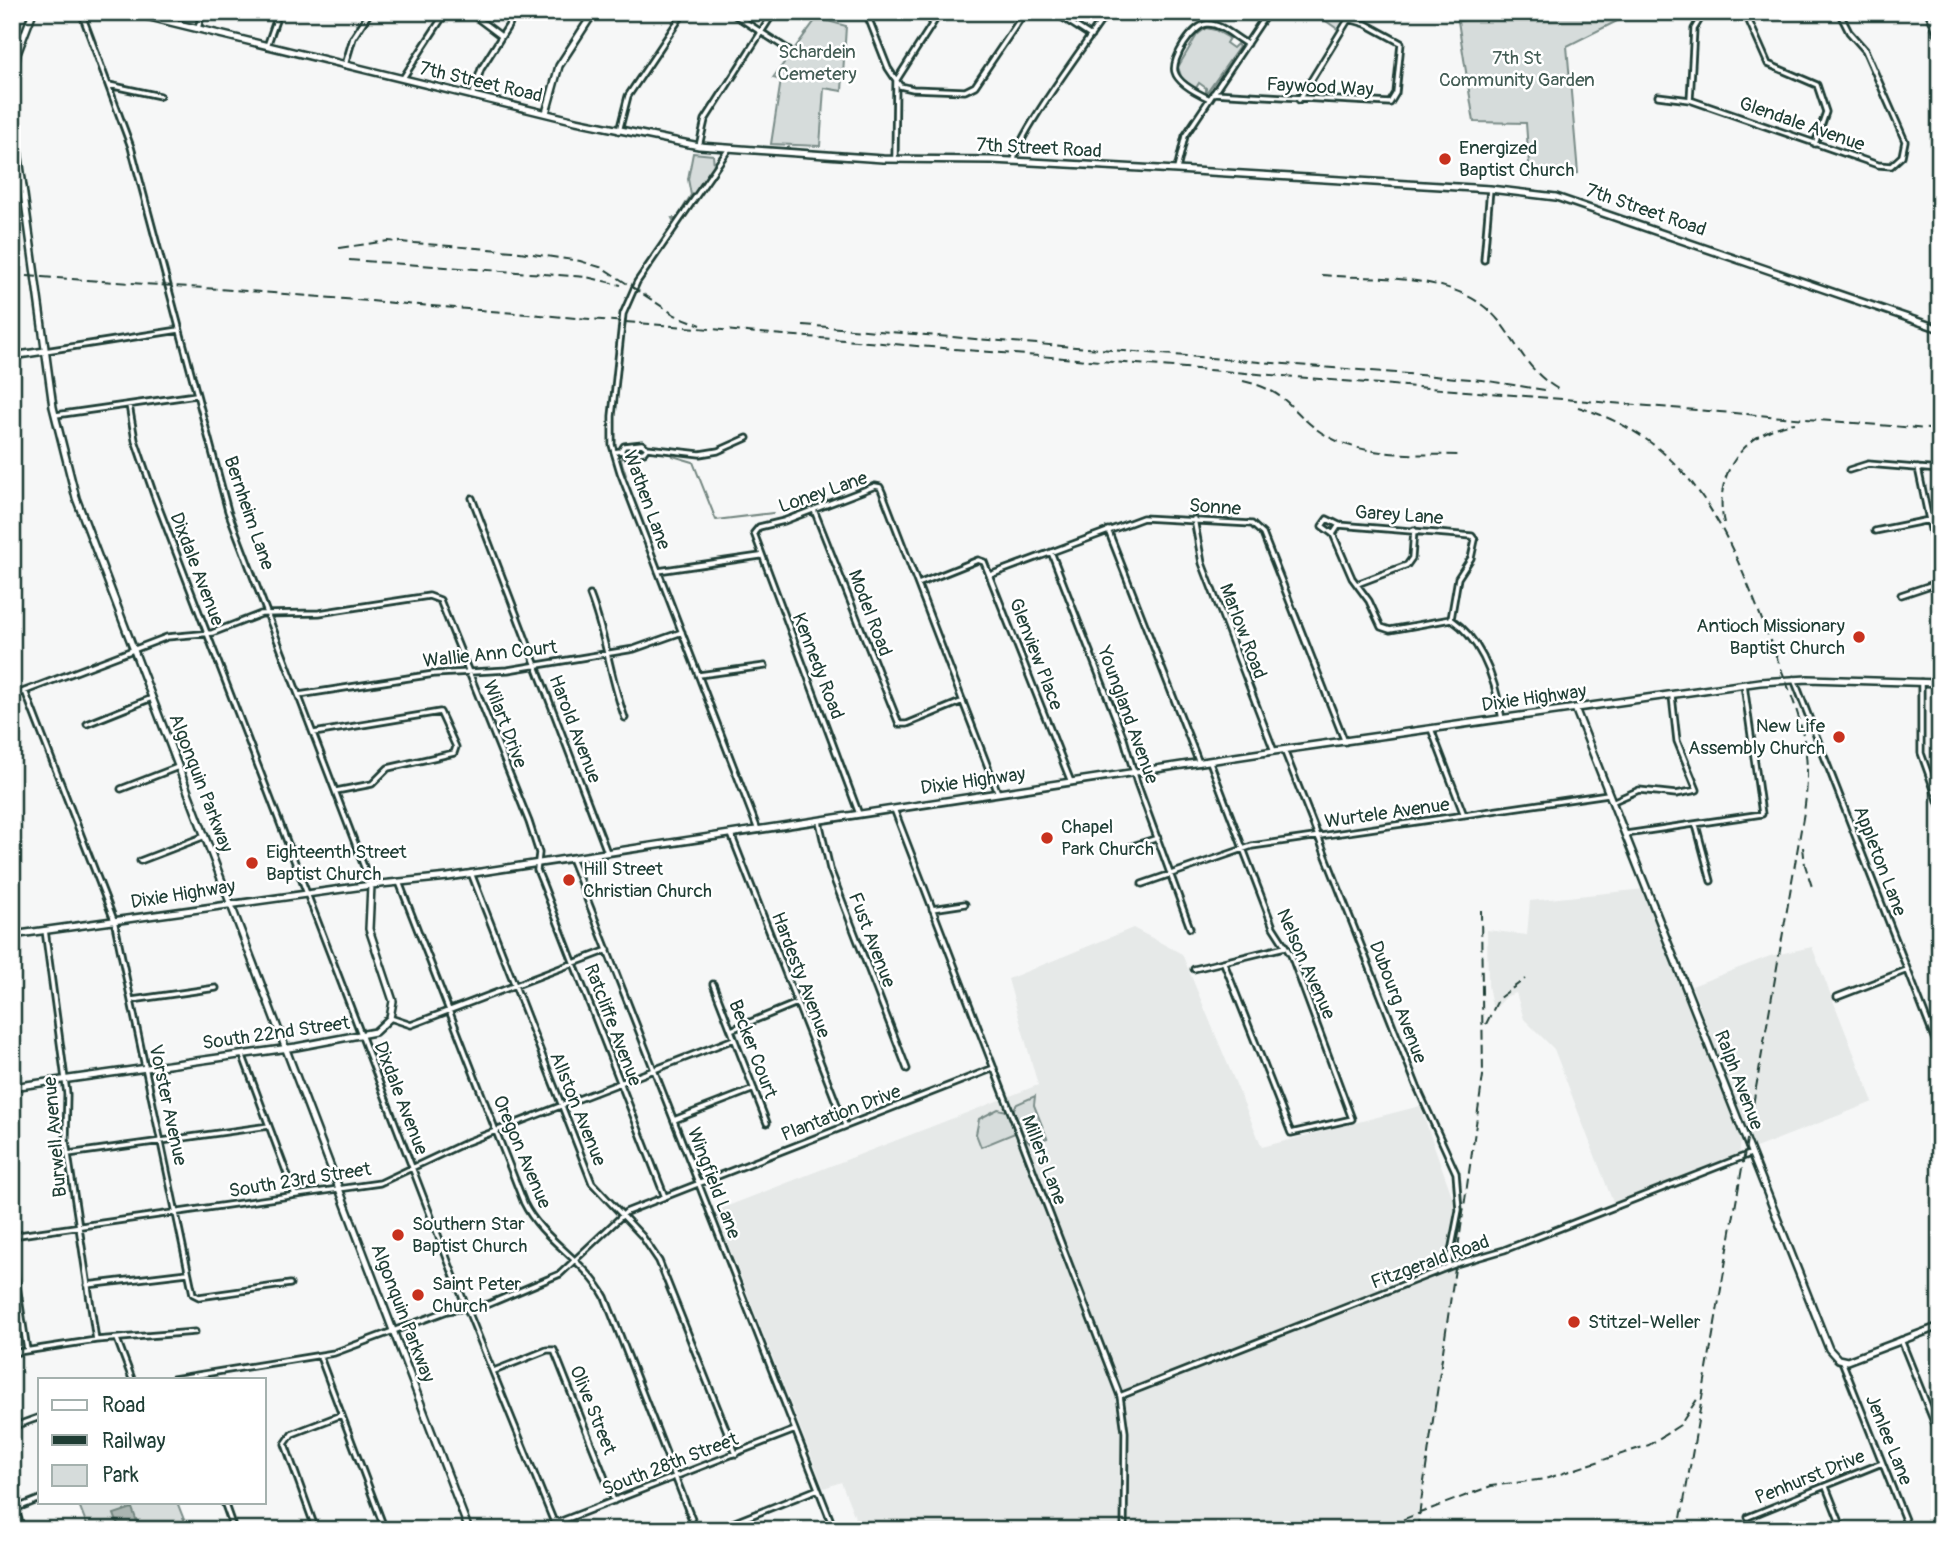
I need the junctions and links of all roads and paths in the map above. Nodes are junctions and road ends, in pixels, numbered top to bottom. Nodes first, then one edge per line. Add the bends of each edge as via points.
1 (33, 12) edge
2 (80, 12) edge
3 (129, 12) edge
4 (202, 12) edge
5 (279, 12) edge
6 (370, 12) edge
7 (446, 12) edge
8 (469, 12) edge
9 (517, 12) edge
10 (594, 12) edge
11 (684, 12) edge
12 (730, 12) edge
13 (774, 12) edge
14 (866, 12) edge
15 (940, 12) edge
16 (1025, 12) edge
17 (1054, 12) edge
18 (1107, 12) edge
19 (1268, 12) edge
20 (1353, 12) edge
21 (1715, 12) edge
22 (1745, 12) edge
23 (1839, 12) edge
24 (1928, 12) edge
25 (1349, 19) junction
26 (198, 29) junction
27 (761, 31) junction
28 (501, 36) junction
29 (1091, 36) junction
30 (1940, 39) edge
31 (1247, 44) junction
32 (267, 46) junction
33 (789, 50) dead end
34 (14, 62) edge
35 (345, 65) junction
36 (402, 79) junction
37 (895, 81) junction
38 (109, 85) junction
39 (12, 89) edge
40 (1213, 93) junction
41 (160, 96) dead end
42 (472, 96) junction
43 (1658, 96) dead end
44 (1210, 99) junction
45 (1299, 100) junction
46 (1690, 100) junction
47 (12, 106) edge
48 (546, 113) junction
49 (619, 131) junction
50 (1815, 144) junction
51 (699, 146) junction
52 (728, 150) junction
53 (895, 160) junction
54 (1014, 162) junction
55 (1177, 170) junction
56 (1490, 189) junction
57 (1484, 260) dead end
58 (1940, 329) edge
59 (179, 330) junction
60 (45, 351) junction
61 (12, 356) edge
62 (196, 395) junction
63 (128, 405) junction
64 (54, 415) junction
65 (747, 438) dead end
66 (648, 448) junction
67 (621, 451) junction
68 (614, 452) junction
69 (1918, 468) junction
70 (1849, 470) dead end
71 (1940, 470) edge
72 (472, 498) dead end
73 (814, 509) junction
74 (1194, 519) junction
75 (1929, 520) junction
76 (1339, 525) junction
77 (756, 529) joint
78 (1108, 530) junction
79 (1413, 530) junction
80 (1875, 531) dead end
81 (1333, 534) junction
82 (1051, 552) junction
83 (761, 556) junction
84 (659, 571) junction
85 (1940, 572) edge
86 (990, 575) junction
87 (1940, 582) edge
88 (918, 584) junction
89 (1357, 584) junction
90 (590, 595) dead end
91 (1901, 595) dead end
92 (268, 612) junction
93 (1451, 619) junction
94 (682, 632) junction
95 (207, 633) junction
96 (133, 650) junction
97 (607, 654) junction
98 (536, 664) junction
99 (765, 666) dead end
100 (470, 671) junction
101 (699, 675) junction
102 (1794, 679) junction
103 (1922, 682) junction
104 (1940, 683) edge
105 (1744, 685) junction
106 (25, 691) junction
107 (299, 695) junction
108 (12, 696) edge
109 (1672, 696) junction
110 (152, 698) junction
111 (963, 701) junction
112 (1575, 708) junction
113 (625, 718) dead end
114 (1502, 719) junction
115 (87, 724) dead end
116 (1431, 729) junction
117 (314, 733) junction
118 (1345, 741) junction
119 (1284, 750) junction
120 (1274, 751) junction
121 (1210, 762) junction
122 (1199, 763) junction
123 (178, 766) junction
124 (1135, 774) junction
125 (1071, 782) junction
126 (121, 789) dead end
127 (336, 791) junction
128 (998, 793) junction
129 (1610, 794) junction
130 (1614, 801) junction
131 (1940, 807) edge
132 (894, 809) junction
133 (859, 814) junction
134 (1464, 816) junction
135 (818, 819) junction
136 (1696, 825) junction
137 (758, 830) junction
138 (731, 834) junction
139 (1626, 834) junction
140 (205, 836) junction
141 (1319, 836) junction
142 (1158, 838) junction
143 (1129, 847) dead end
144 (1244, 848) junction
145 (607, 852) junction
146 (571, 858) junction
147 (140, 861) dead end
148 (539, 863) junction
149 (471, 873) junction
150 (1172, 876) junction
151 (1711, 881) dead end
152 (399, 882) junction
153 (1142, 884) dead end
154 (371, 885) junction
155 (309, 892) junction
156 (230, 903) junction
157 (965, 905) dead end
158 (932, 909) junction
159 (114, 920) junction
160 (1191, 928) dead end
161 (45, 930) junction
162 (12, 935) edge
163 (1286, 947) junction
164 (608, 950) junction
165 (1224, 962) junction
166 (574, 963) junction
167 (1194, 969) dead end
168 (1907, 970) junction
169 (713, 984) dead end
170 (515, 986) junction
171 (216, 988) dead end
172 (1838, 997) dead end
173 (132, 1000) junction
174 (797, 1003) junction
175 (449, 1011) junction
176 (390, 1018) junction
177 (731, 1030) junction
178 (363, 1036) junction
179 (734, 1039) junction
180 (286, 1049) junction
181 (1940, 1053) edge
182 (243, 1054) junction
183 (146, 1068) junction
184 (994, 1068) junction
185 (907, 1069) dead end
186 (654, 1070) junction
187 (65, 1079) junction
188 (620, 1083) junction
189 (12, 1087) edge
190 (754, 1089) junction
191 (562, 1105) junction
192 (674, 1120) junction
193 (767, 1123) dead end
194 (269, 1126) junction
195 (845, 1126) junction
196 (496, 1131) junction
197 (161, 1143) junction
198 (68, 1154) junction
199 (1750, 1154) junction
200 (413, 1168) junction
201 (699, 1183) junction
202 (339, 1189) junction
203 (295, 1195) junction
204 (665, 1196) junction
205 (176, 1214) junction
206 (621, 1215) junction
207 (78, 1227) junction
208 (12, 1236) edge
209 (12, 1253) edge
210 (575, 1260) junction
211 (1448, 1267) junction
212 (187, 1273) junction
213 (290, 1284) dead end
214 (87, 1285) junction
215 (468, 1307) junction
216 (1940, 1326) edge
217 (393, 1331) junction
218 (195, 1332) dead end
219 (117, 1339) junction
220 (96, 1340) junction
221 (1901, 1340) junction
222 (27, 1350) junction
223 (12, 1353) edge
224 (320, 1357) junction
225 (1842, 1362) junction
226 (494, 1371) junction
227 (132, 1378) edge
228 (185, 1378) edge
229 (1120, 1396) junction
230 (341, 1415) junction
231 (38, 1418) edge
232 (12, 1427) edge
233 (795, 1430) junction
234 (1940, 1437) edge
235 (736, 1454) junction
236 (1883, 1463) junction
237 (676, 1477) junction
238 (1826, 1486) junction
239 (818, 1489) junction
240 (38, 1500) edge
241 (614, 1501) junction
242 (12, 1502) edge
243 (225, 1504) edge
244 (14, 1509) edge
245 (1748, 1517) dead end
246 (830, 1519) dead end
247 (555, 1522) joint
248 (23, 1530) edge
249 (234, 1530) edge
250 (316, 1530) edge
251 (385, 1530) edge
252 (469, 1530) edge
253 (696, 1530) edge
254 (715, 1530) edge
255 (1124, 1530) edge
256 (1843, 1530) edge
257 (1909, 1530) edge

1 - 34 main road
2 - 38 street, Bernheim Lane
3 - 26 main road, 7th Street Road
4 - 26 street
5 - 32 street
6 - 35 street via 353,38
7 - 36 street
8 - 28 street
9 - 28 street
10 - 48 main road via 559,66
11 - 49 street via 628,96
12 - 27 street
13 - 27 street
14 - 37 street
15 - 37 street
16 - 37 street via 972,89 914,89
17 - 29 street
18 - 29 street
19 - 31 street
20 - 25 street
21 - 46 street via 1700,19 1694,29
22 - 50 street via 1768,64 1816,85 1826,108
23 - 50 street, Glendale Avenue via 1865,50 1899,125 1905,150 1887,167
24 - 30 street
25 - 45 street
25 - 45 street, Faywood Way via 1401,43 1393,100 1385,104
26 - 32 main road, 7th Street Road
27 - 33 street
27 - 51 street via 705,120
28 - 42 street via 481,69
29 - 54 street via 1015,151
31 - 40 street
31 - 44 street via 1212,24 1201,26 1189,40 1175,72
32 - 35 main road, 7th Street Road
34 - 39 main road
35 - 36 main road, 7th Street Road
36 - 42 main road, 7th Street Road
37 - 53 street
38 - 41 street
38 - 59 street, Bernheim Lane via 131,147
40 - 44 street
40 - 45 street, Faywood Way
42 - 48 main road, 7th Street Road
43 - 46 street, Glendale Avenue
44 - 55 street via 1185,136
46 - 50 street, Glendale Avenue
47 - 60 main road, Algonquin Parkway
48 - 49 main road, 7th Street Road
49 - 51 main road, 7th Street Road
51 - 52 main road, 7th Street Road
52 - 53 main road, 7th Street Road
52 - 68 street, Wathen Lane via 626,304 612,416
53 - 54 main road, 7th Street Road
54 - 55 main road, 7th Street Road
55 - 56 main road, 7th Street Road
56 - 57 street
56 - 58 main road, 7th Street Road via 1581,203
59 - 60 street
59 - 62 street, Bernheim Lane
60 - 61 main road
60 - 64 main road, Algonquin Parkway
62 - 63 street
62 - 92 street, Bernheim Lane via 228,510
63 - 64 street
63 - 95 street, Dixdale Avenue via 145,473
64 - 96 main road, Algonquin Parkway via 76,498
65 - 66 street via 700,454
66 - 67 street via 626,455
66 - 67 street via 642,444 624,446
67 - 68 street
68 - 84 street, Wathen Lane
69 - 70 street via 1868,464
69 - 71 street
69 - 75 street
72 - 98 street, Harold Avenue
73 - 77 street, Loney Lane
73 - 88 street, Loney Lane via 880,487
73 - 111 street, Model Road via 901,726
74 - 78 street, Sonne via 1152,517
74 - 118 street, Sonne via 1252,524 1261,531
74 - 120 street, Marlow Road via 1202,563
75 - 80 street
75 - 85 street
76 - 79 street, Garey Lane
76 - 81 street, Garey Lane
76 - 81 street via 1327,519 1322,526
77 - 83 street, Kennedy Road
78 - 82 street, Sonne
78 - 122 street
79 - 89 street via 1412,558 1407,565
79 - 93 street, Garey Lane via 1467,535 1475,540 1471,558 1458,578
81 - 89 street, Garey Lane
82 - 86 street, Sonne
82 - 124 street, Youngland Avenue
83 - 84 street
83 - 133 street, Kennedy Road
84 - 94 street, Wathen Lane
86 - 88 street via 982,561
86 - 125 street, Glenview Place
87 - 91 street
88 - 111 street, Loney Lane
89 - 93 street, Garey Lane via 1383,629
90 - 97 street
92 - 95 street
92 - 100 street, Wilart Drive via 319,612 437,598 446,609
92 - 107 street, Bernheim Lane
93 - 114 street via 1465,630 1483,660
94 - 97 street, Wallie Ann Court
94 - 101 street, Wathen Lane
95 - 96 street via 167,637
95 - 155 street, Dixdale Avenue
96 - 106 street
96 - 110 main road, Algonquin Parkway
97 - 98 street, Wallie Ann Court
97 - 113 street
98 - 100 street, Wallie Ann Court
98 - 145 street, Harold Avenue
99 - 101 street
100 - 107 street, Wallie Ann Court
100 - 148 street, Wilart Drive via 528,822
101 - 137 street, Wathen Lane
102 - 103 main road, Dixie Highway
102 - 105 main road, Dixie Highway
102 - 168 street, Appleton Lane
103 - 104 main road, Dixie Highway
103 - 131 street via 1921,753
105 - 109 main road, Dixie Highway
105 - 136 street via 1761,815
106 - 108 street
106 - 159 street, Vorster Avenue
107 - 117 street, Bernheim Lane
109 - 112 main road, Dixie Highway
109 - 130 street via 1677,741 1698,790 1675,794 1639,790
110 - 115 street
110 - 123 main road, Algonquin Parkway
111 - 128 street, Loney Lane
112 - 114 main road, Dixie Highway
112 - 129 main road, Ralph Avenue
114 - 116 main road, Dixie Highway
116 - 118 main road, Dixie Highway
116 - 134 street
117 - 127 street, Bernheim Lane
117 - 127 street via 440,712 456,747 454,753 388,768 372,784
118 - 119 main road, Dixie Highway
119 - 120 main road, Dixie Highway
119 - 141 street, Dubourg Avenue
120 - 121 main road, Dixie Highway
121 - 122 main road, Dixie Highway
121 - 144 street, Nelson Avenue
122 - 124 main road, Dixie Highway
123 - 126 street
123 - 140 main road, Algonquin Parkway
124 - 125 main road, Dixie Highway
124 - 142 street, Youngland Avenue
125 - 128 main road, Dixie Highway
127 - 154 street, Bernheim Lane
128 - 132 main road, Dixie Highway
129 - 130 main road, Ralph Avenue
129 - 134 street, Wurtele Avenue
130 - 139 main road, Ralph Avenue
132 - 133 main road, Dixie Highway
132 - 158 street, Millers Lane
133 - 135 main road, Dixie Highway
134 - 141 street, Wurtele Avenue
135 - 137 main road, Dixie Highway
135 - 185 street, Fust Avenue via 830,869
136 - 139 street
136 - 151 street
137 - 138 main road, Dixie Highway
138 - 145 main road, Dixie Highway
138 - 174 street, Hardesty Avenue
139 - 199 main road, Ralph Avenue
140 - 147 street
140 - 156 main road, Algonquin Parkway
141 - 144 street, Wurtele Avenue
141 - 211 street, Dubourg Avenue via 1416,1087 1456,1173 1459,1210
142 - 143 street
142 - 150 street, Youngland Avenue
144 - 150 street, Wurtele Avenue
144 - 163 street, Nelson Avenue via 1273,927
145 - 146 main road, Dixie Highway
146 - 148 main road, Dixie Highway
146 - 164 street, Wingfield Lane
148 - 149 main road, Dixie Highway
148 - 166 street, Ratcliffe Avenue
149 - 152 main road, Dixie Highway
149 - 170 street, Allston Avenue
150 - 153 street, Wurtele Avenue
150 - 160 street, Youngland Avenue
152 - 154 main road, Dixie Highway
152 - 175 street, Oregon Avenue
154 - 155 main road, Dixie Highway
154 - 176 main road, Bernheim Lane via 368,923 393,995
155 - 156 main road, Dixie Highway
155 - 178 street, Dixdale Avenue
156 - 159 main road, Dixie Highway
156 - 180 main road, Algonquin Parkway
157 - 158 street
158 - 184 street, Millers Lane
159 - 161 main road, Dixie Highway
159 - 173 street, Vorster Avenue
161 - 162 main road, Dixie Highway
161 - 187 street, Burwell Avenue
163 - 165 street
163 - 165 street, Nelson Avenue via 1353,1116 1335,1124 1291,1133
164 - 166 street
164 - 186 street, Wingfield Lane
165 - 167 street
166 - 170 street
166 - 188 street, Ratcliffe Avenue
168 - 172 street
168 - 181 street, Appleton Lane
169 - 177 street, Becker Court
170 - 175 street
170 - 191 street, Allston Avenue
171 - 173 street
173 - 183 street, Vorster Avenue
174 - 177 street
174 - 195 street, Hardesty Avenue
175 - 176 street via 411,1026
175 - 196 street, Oregon Avenue
176 - 178 main road, South 22nd Street
177 - 179 street, Becker Court
178 - 180 main road, South 22nd Street
178 - 200 street, Dixdale Avenue
179 - 186 street, South 23rd Street
179 - 190 street, Becker Court
180 - 182 main road, South 22nd Street
180 - 202 main road, Algonquin Parkway
182 - 183 main road, South 22nd Street
182 - 194 street
183 - 187 main road, South 22nd Street
183 - 197 street, Vorster Avenue
184 - 195 street, Plantation Drive
184 - 229 street, Millers Lane
186 - 188 street, South 23rd Street
186 - 192 street, Wingfield Lane
187 - 189 main road, South 22nd Street
187 - 198 street, Burwell Avenue
188 - 191 street, South 23rd Street
188 - 204 street, Ratcliffe Avenue
190 - 192 street
190 - 193 street, Becker Court
191 - 196 street, South 23rd Street
191 - 206 street, Allston Avenue via 592,1183
192 - 201 street, Wingfield Lane
194 - 197 street
194 - 203 street
195 - 201 street, Plantation Drive
196 - 200 street, South 23rd Street
196 - 210 street, Oregon Avenue via 528,1211
197 - 198 street
197 - 205 street, Vorster Avenue
198 - 207 street, Burwell Avenue
199 - 211 street, Fitzgerald Road via 1504,1250
199 - 225 main road, Ralph Avenue via 1829,1349
200 - 202 street, South 23rd Street via 380,1183
200 - 215 street, Dixdale Avenue
201 - 204 street, Plantation Drive
201 - 233 street, Wingfield Lane
202 - 203 street, South 23rd Street
202 - 217 main road, Algonquin Parkway
203 - 205 street, South 23rd Street
204 - 206 street, Plantation Drive
205 - 207 street, South 23rd Street
205 - 212 street, Vorster Avenue
206 - 210 street
206 - 235 street, Allston Avenue via 659,1261
207 - 208 street, South 23rd Street
207 - 214 street, Burwell Avenue
209 - 222 street
210 - 215 street via 551,1279 489,1304
210 - 237 street, Oregon Avenue via 605,1297
211 - 229 street, Fitzgerald Road
212 - 213 street, Vorster Avenue via 194,1296
212 - 214 street
214 - 220 street, Burwell Avenue
215 - 217 street
215 - 226 street, Dixdale Avenue
216 - 221 main road
217 - 224 street
217 - 252 main road, Algonquin Parkway
218 - 219 street
219 - 220 street
219 - 227 street
220 - 222 street
221 - 225 main road
221 - 234 street
222 - 223 street
224 - 228 street
224 - 230 street
225 - 236 street, Jenlee Lane
226 - 241 street, Olive Street via 554,1350
226 - 247 street, Dixdale Avenue
229 - 255 street, Millers Lane via 1125,1432
230 - 250 street via 292,1434 285,1444
230 - 251 street
231 - 232 street
233 - 235 street, South 28th Street
233 - 239 street, Wingfield Lane
235 - 237 street, South 28th Street
236 - 238 street, Penhurst Drive
236 - 257 street, Jenlee Lane
237 - 241 street, South 28th Street
237 - 253 street, Oregon Avenue
238 - 245 street, Penhurst Drive
238 - 256 street
239 - 246 street, Wingfield Lane
239 - 254 street
240 - 244 street
241 - 247 street, South 28th Street
242 - 244 street
243 - 249 street
244 - 248 street

